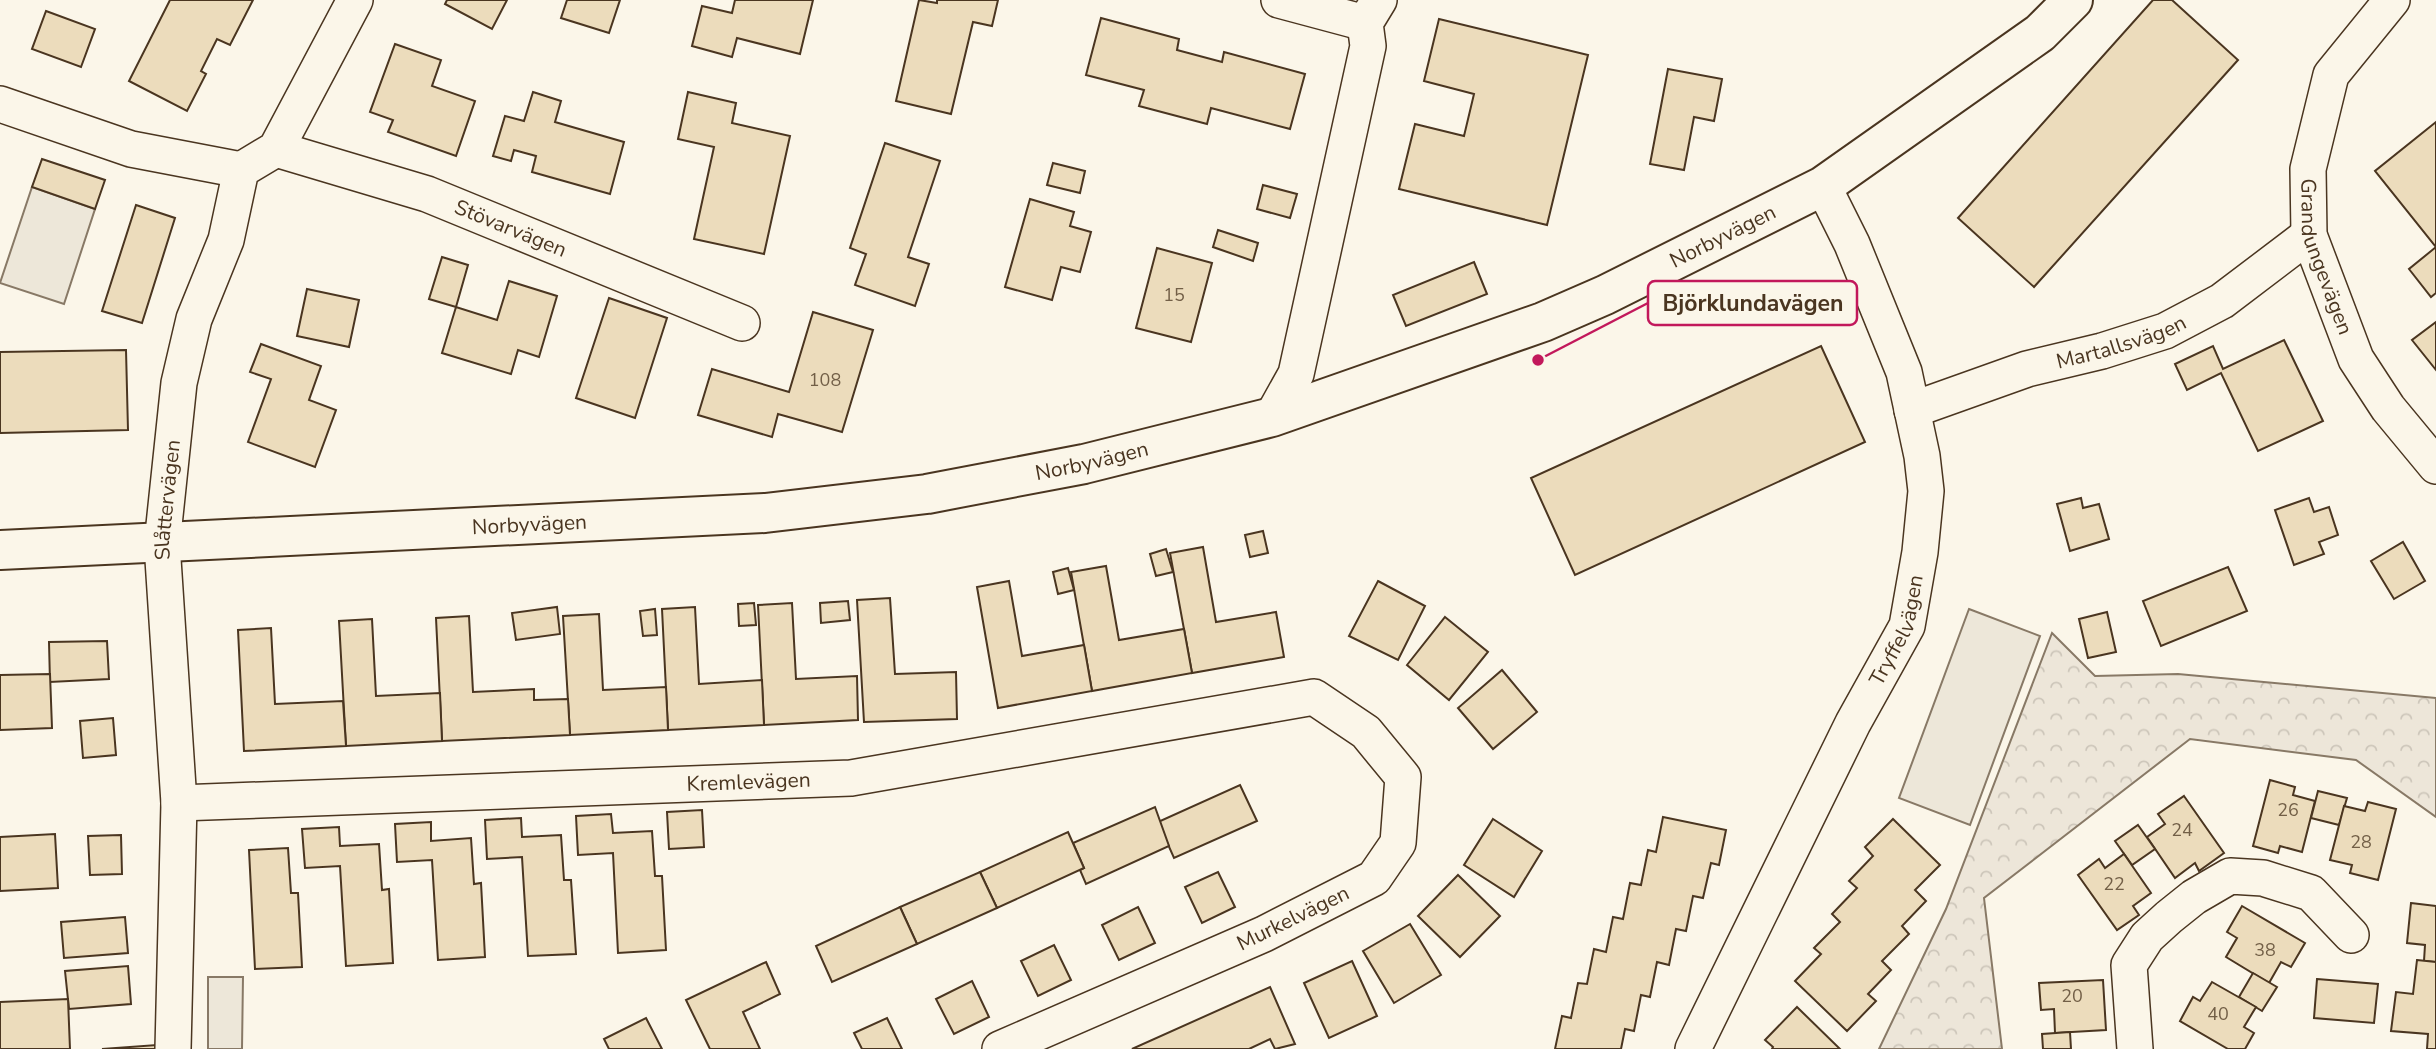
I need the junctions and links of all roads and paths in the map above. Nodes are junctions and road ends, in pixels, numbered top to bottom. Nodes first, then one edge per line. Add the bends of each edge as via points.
1 (355, 0) edge
2 (1279, 0) edge
3 (2073, 0) edge
4 (2392, 0) edge
5 (1372, 11) edge
6 (0, 104) edge
7 (276, 149) junction
8 (241, 170) junction
9 (1823, 186) junction
10 (2309, 235) junction
11 (742, 323) dead end
12 (1912, 410) junction
13 (1272, 417) junction
14 (2436, 466) edge
15 (162, 544) junction
16 (0, 550) edge
17 (1314, 697) joint
18 (179, 803) junction
19 (2351, 935) dead end
20 (173, 1049) edge
21 (1000, 1049) edge
22 (1693, 1049) edge
23 (2135, 1049) edge

1 - 7 street
2 - 5 street
3 - 9 street, Norbyvägen via 2040,33
4 - 10 street, Grandungevägen via 2330,75 2308,170
5 - 13 street via 1296,374
6 - 8 street via 131,149
7 - 8 street
7 - 11 street, Stövarvägen via 427,194
8 - 15 street, Slåttervägen via 226,240 194,319 179,383
9 - 12 street, Tryffelvägen via 1904,372
9 - 13 street, Norbyvägen via 1543,322
10 - 12 street, Martallsvägen via 2222,301 2165,331 2026,369
10 - 14 street, Grandungevägen via 2356,359 2388,408
12 - 22 street, Tryffelvägen via 1926,491 1907,626 1853,723
13 - 15 street, Norbyvägen via 1084,464 927,494 765,513
15 - 16 street, Norbyvägen
15 - 18 street, Slåttervägen
17 - 18 street, Kremlevägen via 851,778
17 - 21 street, Murkelvägen via 1366,732 1403,777 1398,843 1374,878 1264,934
18 - 20 street, Slåttervägen
19 - 23 street via 2311,893 2263,878 2230,876 2169,917 2147,937 2129,965

